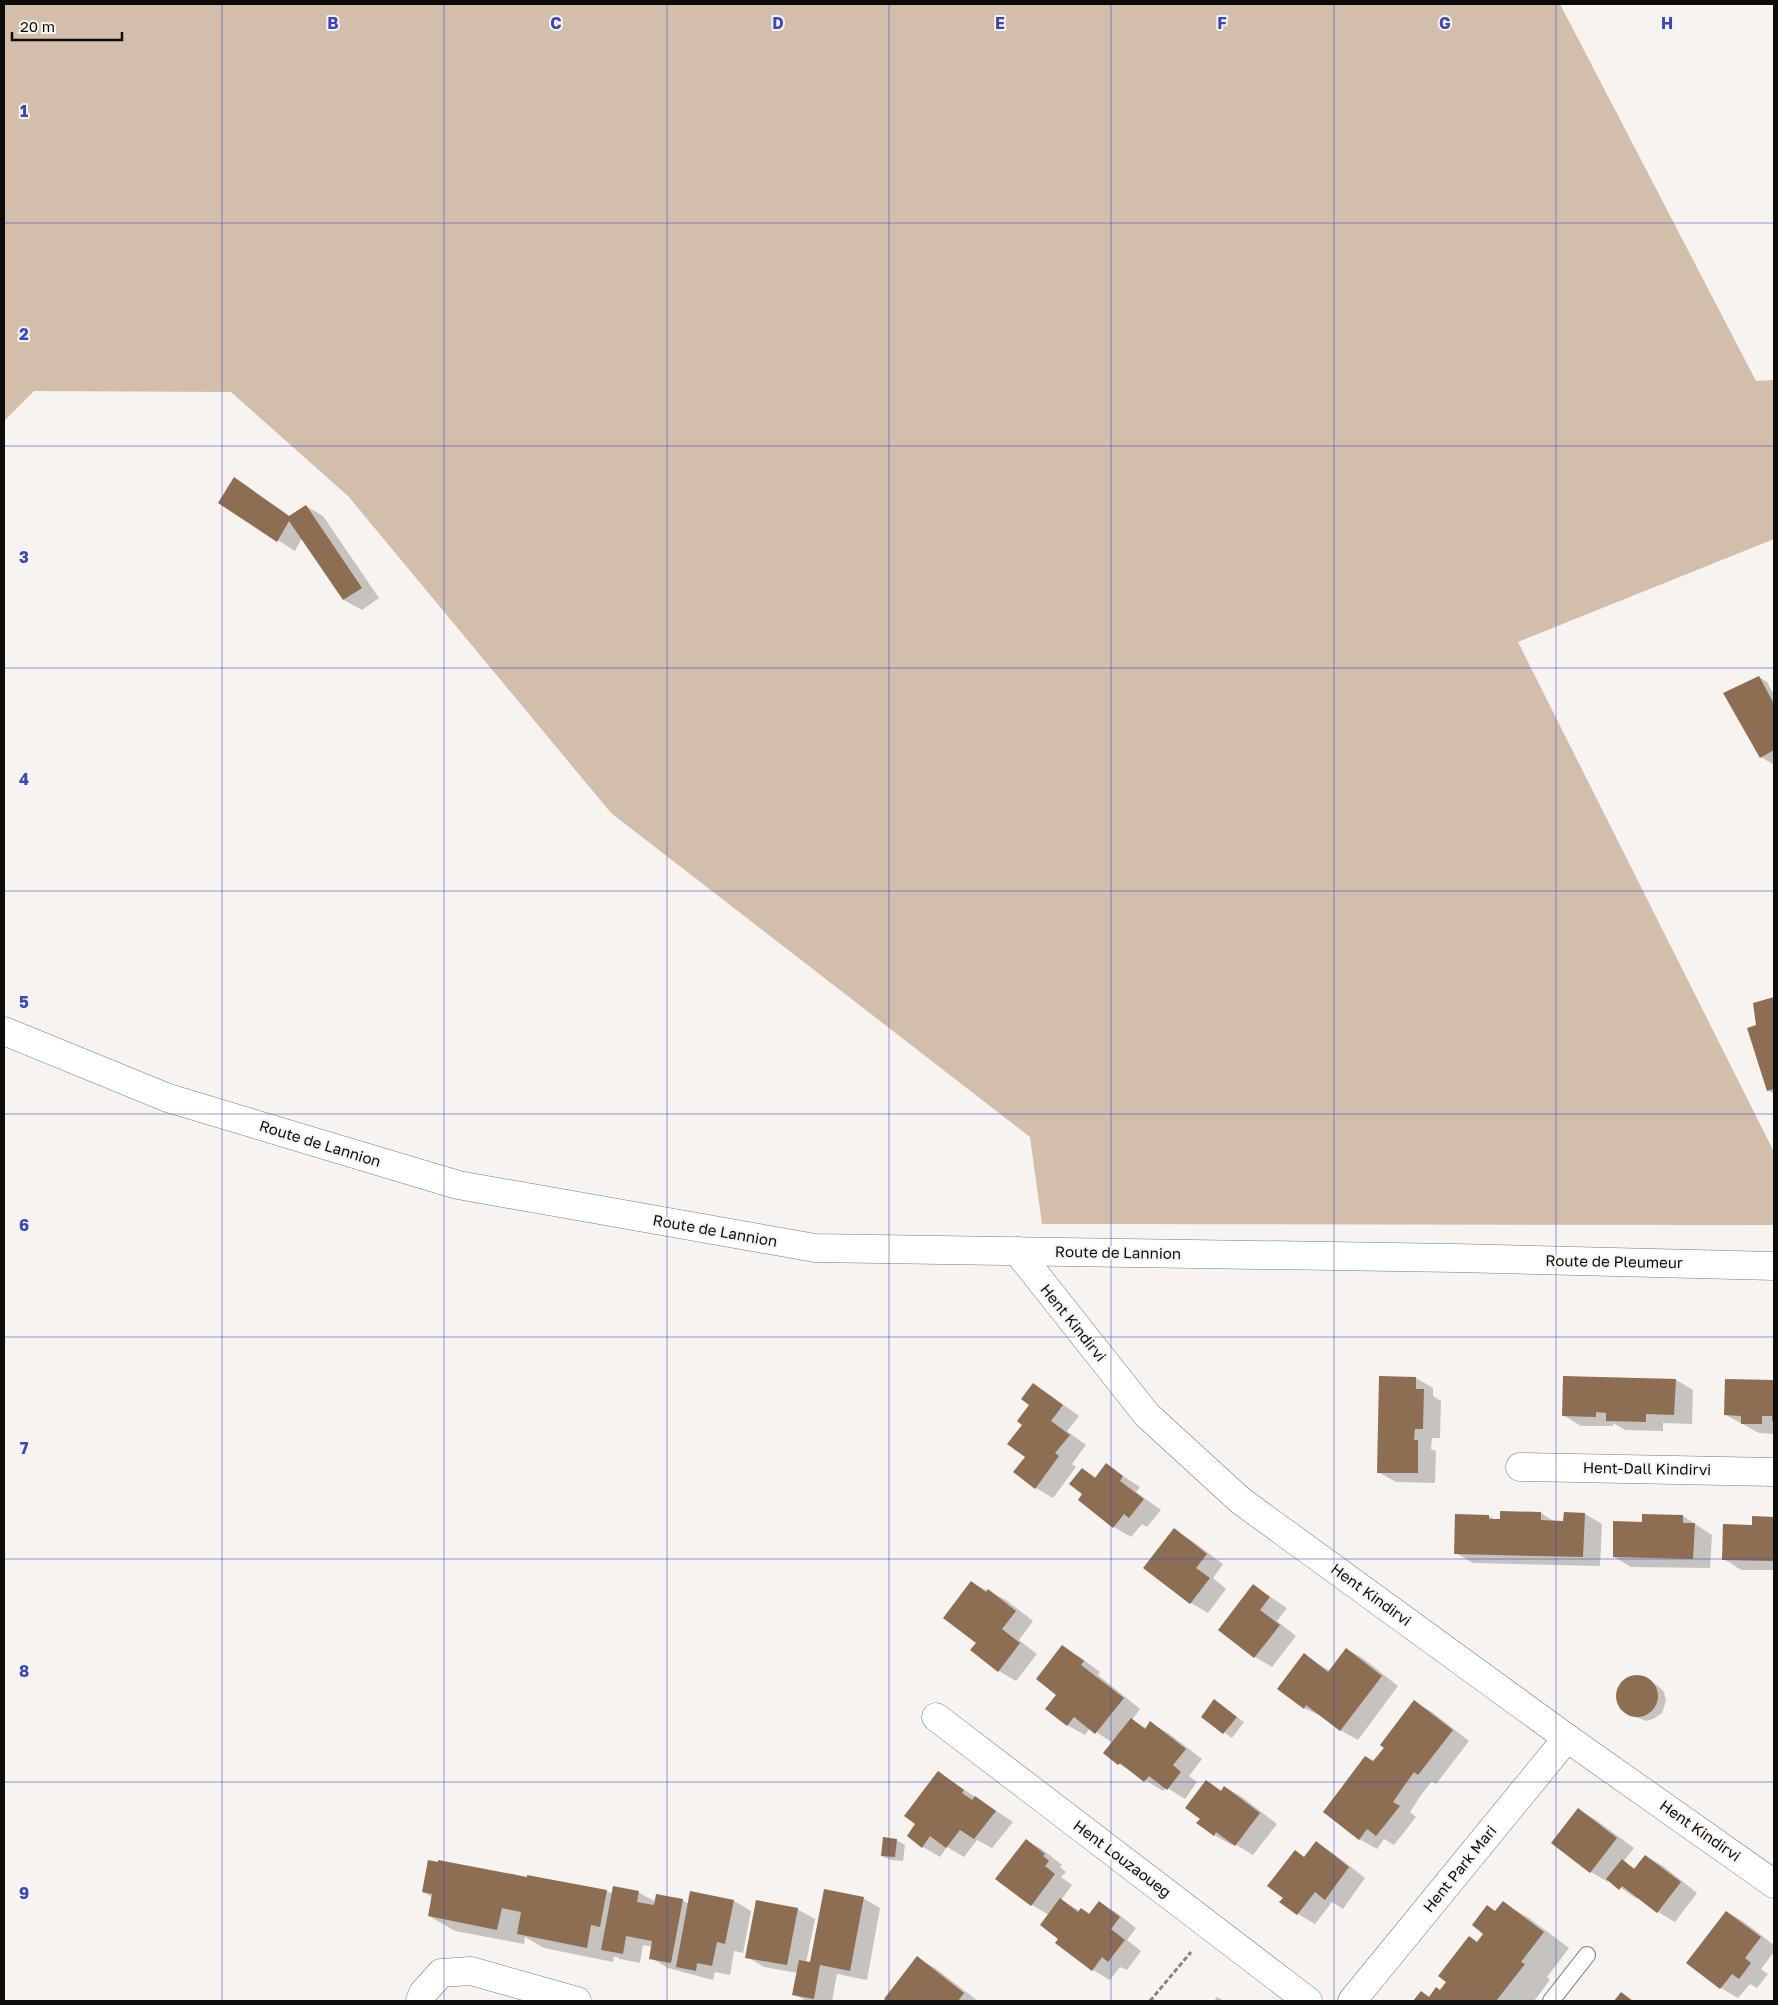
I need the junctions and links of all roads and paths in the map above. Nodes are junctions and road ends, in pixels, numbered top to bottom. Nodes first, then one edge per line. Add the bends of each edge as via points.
1 (4, 1031) edge
2 (1017, 1251) junction
3 (1455, 1258) joint
4 (1774, 1266) edge
5 (1520, 1467) dead end
6 (1774, 1472) edge
7 (936, 1717) dead end
8 (1567, 1738) junction
9 (1774, 1884) edge
10 (1211, 1927) junction
11 (1587, 1955) dead end
12 (420, 2001) edge
13 (577, 2001) edge
14 (1150, 2001) edge
15 (1308, 2001) edge
16 (1352, 2001) edge
17 (1551, 2001) edge

1 - 2 street, Route de Lannion via 168,1098 458,1185 815,1248
2 - 3 street, Route de Lannion
2 - 8 street, Hent Kindirvi via 1147,1416 1241,1501
3 - 4 street, Route de Pleumeur
5 - 6 street, Hent-Dall Kindirvi
7 - 10 street, Hent Louzaoueg
8 - 9 street, Hent Kindirvi
8 - 16 street, Hent Park Mari
10 - 14 path
10 - 15 street, Hent Louzaoueg
11 - 17 lane
12 - 13 street via 441,1973 471,1972

